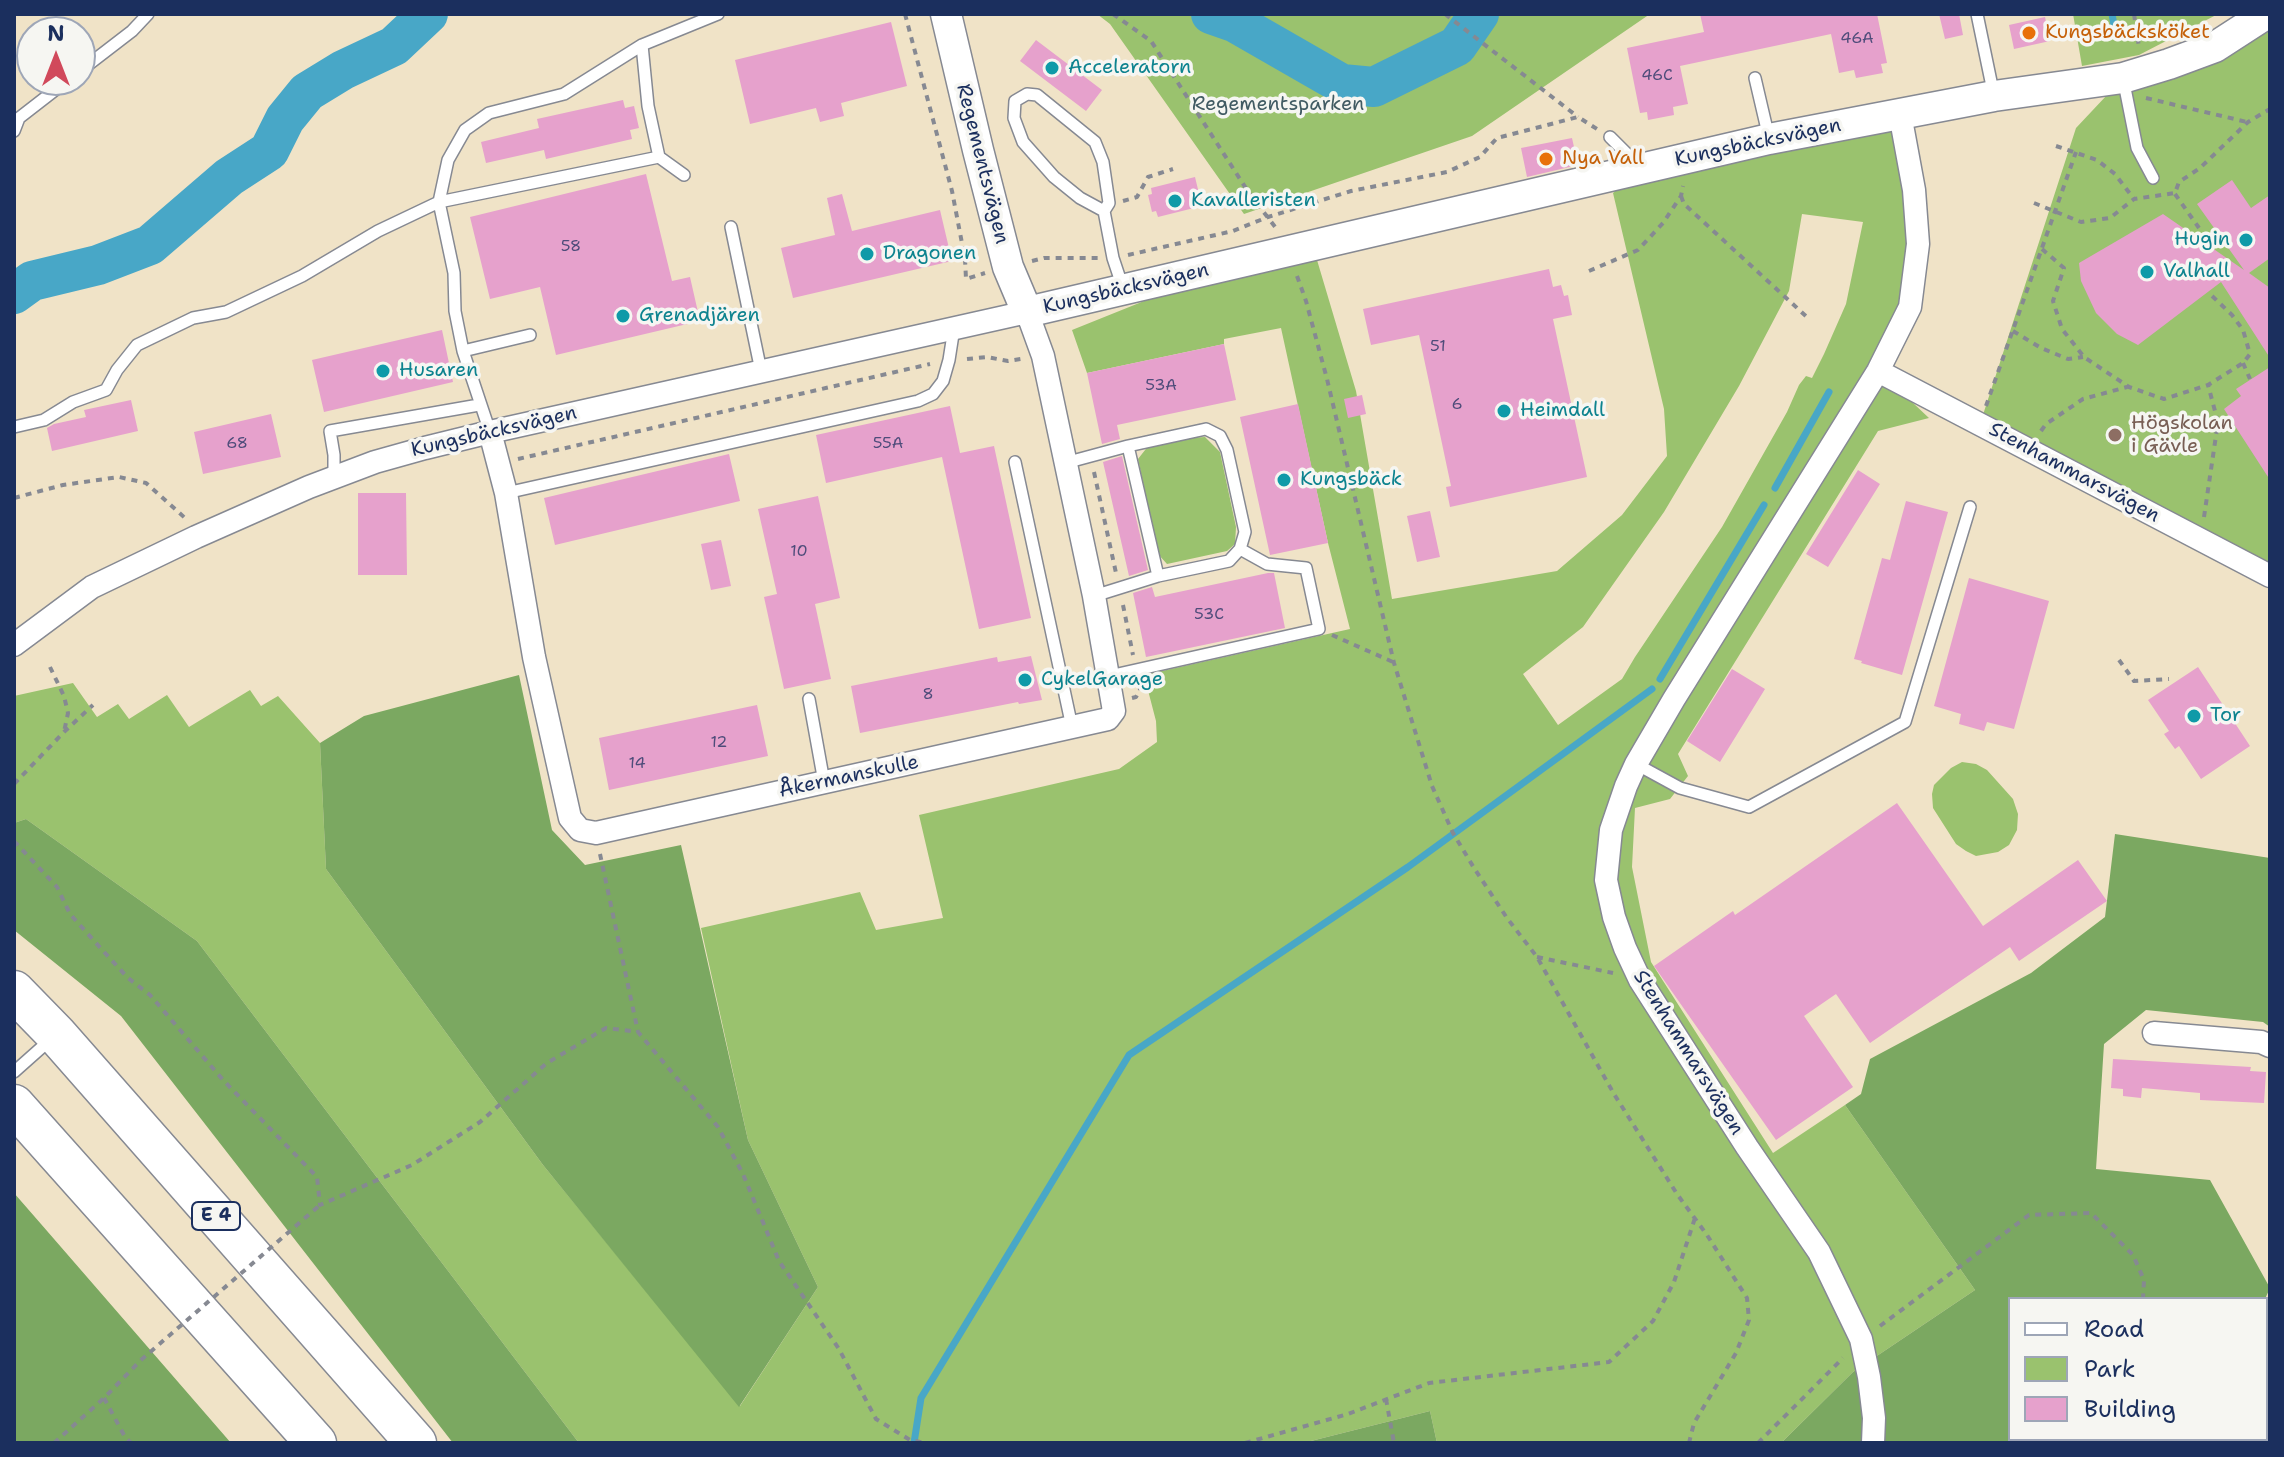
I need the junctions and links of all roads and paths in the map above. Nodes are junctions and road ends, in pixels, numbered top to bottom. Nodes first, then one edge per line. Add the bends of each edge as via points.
1 (148, 14) edge
2 (718, 14) edge
3 (905, 14) edge
4 (946, 14) edge
5 (1113, 14) edge
6 (1445, 14) edge
7 (1977, 14) edge
8 (2134, 14) edge
9 (2266, 14) edge
10 (642, 45) junction
11 (96, 59) edge
12 (2129, 75) junction
13 (1755, 78) dead end
14 (47, 96) edge
15 (1994, 96) junction
16 (2270, 109) edge
17 (1900, 114) junction
18 (1578, 117) junction
19 (2248, 122) junction
20 (14, 131) edge
21 (1610, 137) joint
22 (1769, 139) junction
23 (2056, 146) dead end
24 (2076, 152) junction
25 (659, 157) junction
26 (1678, 160) junction
27 (1642, 168) junction
28 (1173, 169) dead end
29 (684, 175) dead end
30 (2153, 178) dead end
31 (2175, 193) junction
32 (1681, 196) junction
33 (2134, 199) junction
34 (439, 202) junction
35 (2034, 203) dead end
36 (1106, 207) junction
37 (2055, 211) junction
38 (1268, 217) junction
39 (731, 227) dead end
40 (2199, 228) dead end
41 (2042, 249) junction
42 (1289, 252) junction
43 (1113, 258) junction
44 (1008, 267) junction
45 (1589, 271) dead end
46 (1123, 289) junction
47 (2209, 293) dead end
48 (1027, 312) junction
49 (1808, 318) dead end
50 (954, 328) junction
51 (2013, 331) junction
52 (530, 335) dead end
53 (463, 351) junction
54 (1043, 356) junction
55 (2084, 357) junction
56 (949, 360) junction
57 (2243, 363) junction
58 (761, 371) junction
59 (1878, 371) junction
60 (2250, 379) dead end
61 (2208, 385) junction
62 (2129, 387) junction
63 (479, 405) junction
64 (1980, 424) junction
65 (14, 427) edge
66 (490, 432) junction
67 (1128, 446) junction
68 (2026, 448) junction
69 (1091, 456) junction
70 (1015, 462) dead end
71 (499, 463) junction
72 (1065, 463) junction
73 (334, 477) junction
74 (506, 493) junction
75 (14, 498) edge
76 (1970, 507) dead end
77 (196, 537) junction
78 (2201, 539) junction
79 (1240, 549) junction
80 (1158, 576) junction
81 (2270, 576) edge
82 (1120, 588) junction
83 (1094, 596) junction
84 (1319, 629) junction
85 (14, 645) edge
86 (2119, 660) dead end
87 (1394, 663) junction
88 (50, 667) dead end
89 (1136, 669) junction
90 (1109, 676) junction
91 (2169, 679) dead end
92 (809, 699) dead end
93 (1114, 701) junction
94 (93, 705) dead end
95 (1072, 727) junction
96 (64, 732) junction
97 (1636, 764) junction
98 (824, 782) junction
99 (14, 784) edge
100 (596, 833) junction
101 (14, 841) edge
102 (1537, 957) junction
103 (1640, 980) junction
104 (14, 991) edge
105 (638, 1032) junction
106 (2154, 1033) dead end
107 (56, 1034) junction
108 (2270, 1046) edge
109 (14, 1072) edge
110 (14, 1105) edge
111 (320, 1205) junction
112 (1695, 1218) junction
113 (2143, 1297) edge
114 (1861, 1339) junction
115 (104, 1398) junction
116 (1386, 1399) junction
117 (54, 1443) edge
118 (131, 1443) edge
119 (316, 1443) edge
120 (416, 1443) edge
121 (926, 1443) edge
122 (1245, 1443) edge
123 (1394, 1443) edge
124 (1689, 1443) edge
125 (1758, 1443) edge
126 (1873, 1443) edge

1 - 11 lane
2 - 10 lane
3 - 44 path via 952,191 966,279
4 - 44 street, Regementsvägen
5 - 38 path via 1151,41
6 - 18 path
7 - 15 lane
8 - 12 path
9 - 12 street, Kungsbäcksvägen via 2215,47
10 - 25 lane
10 - 34 lane via 564,94 489,113 465,130 448,160
12 - 15 street, Kungsbäcksvägen
12 - 19 path
12 - 30 lane via 2137,148
13 - 22 lane
14 - 20 lane via 19,118
15 - 17 street, Kungsbäcksvägen
16 - 19 path
17 - 22 street, Kungsbäcksvägen
17 - 59 street, Stenhammarsvägen via 1918,244 1910,307
18 - 21 path
18 - 38 path via 1497,138 1480,157 1447,172 1351,191
19 - 31 path via 2179,182
21 - 27 lane
22 - 26 street, Kungsbäcksvägen
23 - 24 path
24 - 33 path via 2115,174
24 - 37 path
25 - 29 lane
25 - 34 lane
26 - 27 street, Kungsbäcksvägen
26 - 32 path
27 - 42 street, Kungsbäcksvägen
28 - 36 path via 1148,177 1137,197
31 - 33 path
31 - 40 path
32 - 45 path via 1638,250
32 - 49 path
33 - 37 path via 2110,218 2081,222
34 - 53 lane
34 - 65 lane via 226,312 193,318 137,345 106,390 44,420
35 - 37 path
36 - 36 lane via 1103,162 1095,142 1037,95 1015,101 1014,118 1023,142 1080,198
36 - 43 lane
37 - 41 path
38 - 42 path
38 - 43 path via 1233,231
39 - 58 lane
41 - 51 path
41 - 55 path via 2064,268 2053,301 2062,329
42 - 46 street, Kungsbäcksvägen
42 - 87 path via 1317,338
43 - 44 path via 1044,258
43 - 46 lane
44 - 48 street, Regementsvägen
46 - 48 street, Kungsbäcksvägen
47 - 57 path via 2243,330 2250,354
48 - 50 street, Kungsbäcksvägen
48 - 54 street
50 - 56 lane
50 - 58 street, Kungsbäcksvägen
51 - 55 path via 2068,359
51 - 64 path
52 - 53 lane
53 - 63 lane
54 - 56 path
54 - 72 street
55 - 62 path
56 - 71 path
56 - 74 lane via 943,381 918,401
57 - 60 path
57 - 61 path
58 - 66 street, Kungsbäcksvägen
59 - 64 street, Stenhammarsvägen
59 - 97 street, Stenhammarsvägen
61 - 62 path via 2164,399
61 - 78 path via 2218,422
62 - 68 path via 2083,399 2046,424
63 - 66 lane
63 - 73 lane via 330,431
64 - 68 street, Stenhammarsvägen
66 - 71 street
66 - 73 street, Kungsbäcksvägen
67 - 69 lane
67 - 79 lane via 1206,429 1220,436 1245,532
67 - 80 lane
68 - 78 street, Stenhammarsvägen
69 - 72 lane
69 - 82 path
70 - 95 lane
71 - 74 street
72 - 83 street
73 - 77 street, Kungsbäcksvägen
74 - 100 street via 534,657 570,818 580,830
75 - 77 path via 119,477 146,483 183,514
76 - 97 lane via 1905,722 1749,807 1680,788
77 - 85 street, Kungsbäcksvägen via 92,587
78 - 81 street, Stenhammarsvägen
79 - 80 lane via 1229,561
79 - 84 lane via 1267,564 1306,568
80 - 82 lane
82 - 83 lane
82 - 89 path
83 - 90 street
84 - 87 path
84 - 89 lane
86 - 91 path via 2134,681
87 - 102 path via 1432,786 1453,833
88 - 96 path via 68,713
89 - 90 lane
89 - 93 path via 1136,697
90 - 93 street
92 - 98 lane
93 - 95 street, Åkermanskulle via 1108,719
94 - 96 path
95 - 98 street, Åkermanskulle
96 - 99 path
97 - 103 street, Stenhammarsvägen via 1611,830 1606,880 1614,917
98 - 100 street, Åkermanskulle
100 - 105 path
101 - 111 path via 57,887 70,914 105,953 317,1177
102 - 103 path
102 - 112 path via 1614,1094
103 - 114 street, Stenhammarsvägen via 1819,1252
104 - 107 highway, E 4
105 - 111 path via 606,1028 547,1063 480,1122 412,1165
105 - 121 path via 718,1127 779,1261 839,1349 876,1419 910,1440
106 - 108 street
107 - 109 lane
107 - 120 highway, E 4
110 - 119 highway
111 - 115 path, bridge
112 - 116 path via 1674,1282 1653,1321 1609,1362 1429,1383
112 - 124 path via 1747,1298 1749,1320 1736,1353 1694,1423
113 - 114 path via 2144,1280 2133,1255 2091,1213 2029,1215
114 - 125 path
114 - 126 street, Stenhammarsvägen
115 - 117 path
115 - 118 path
116 - 122 path
116 - 123 path

